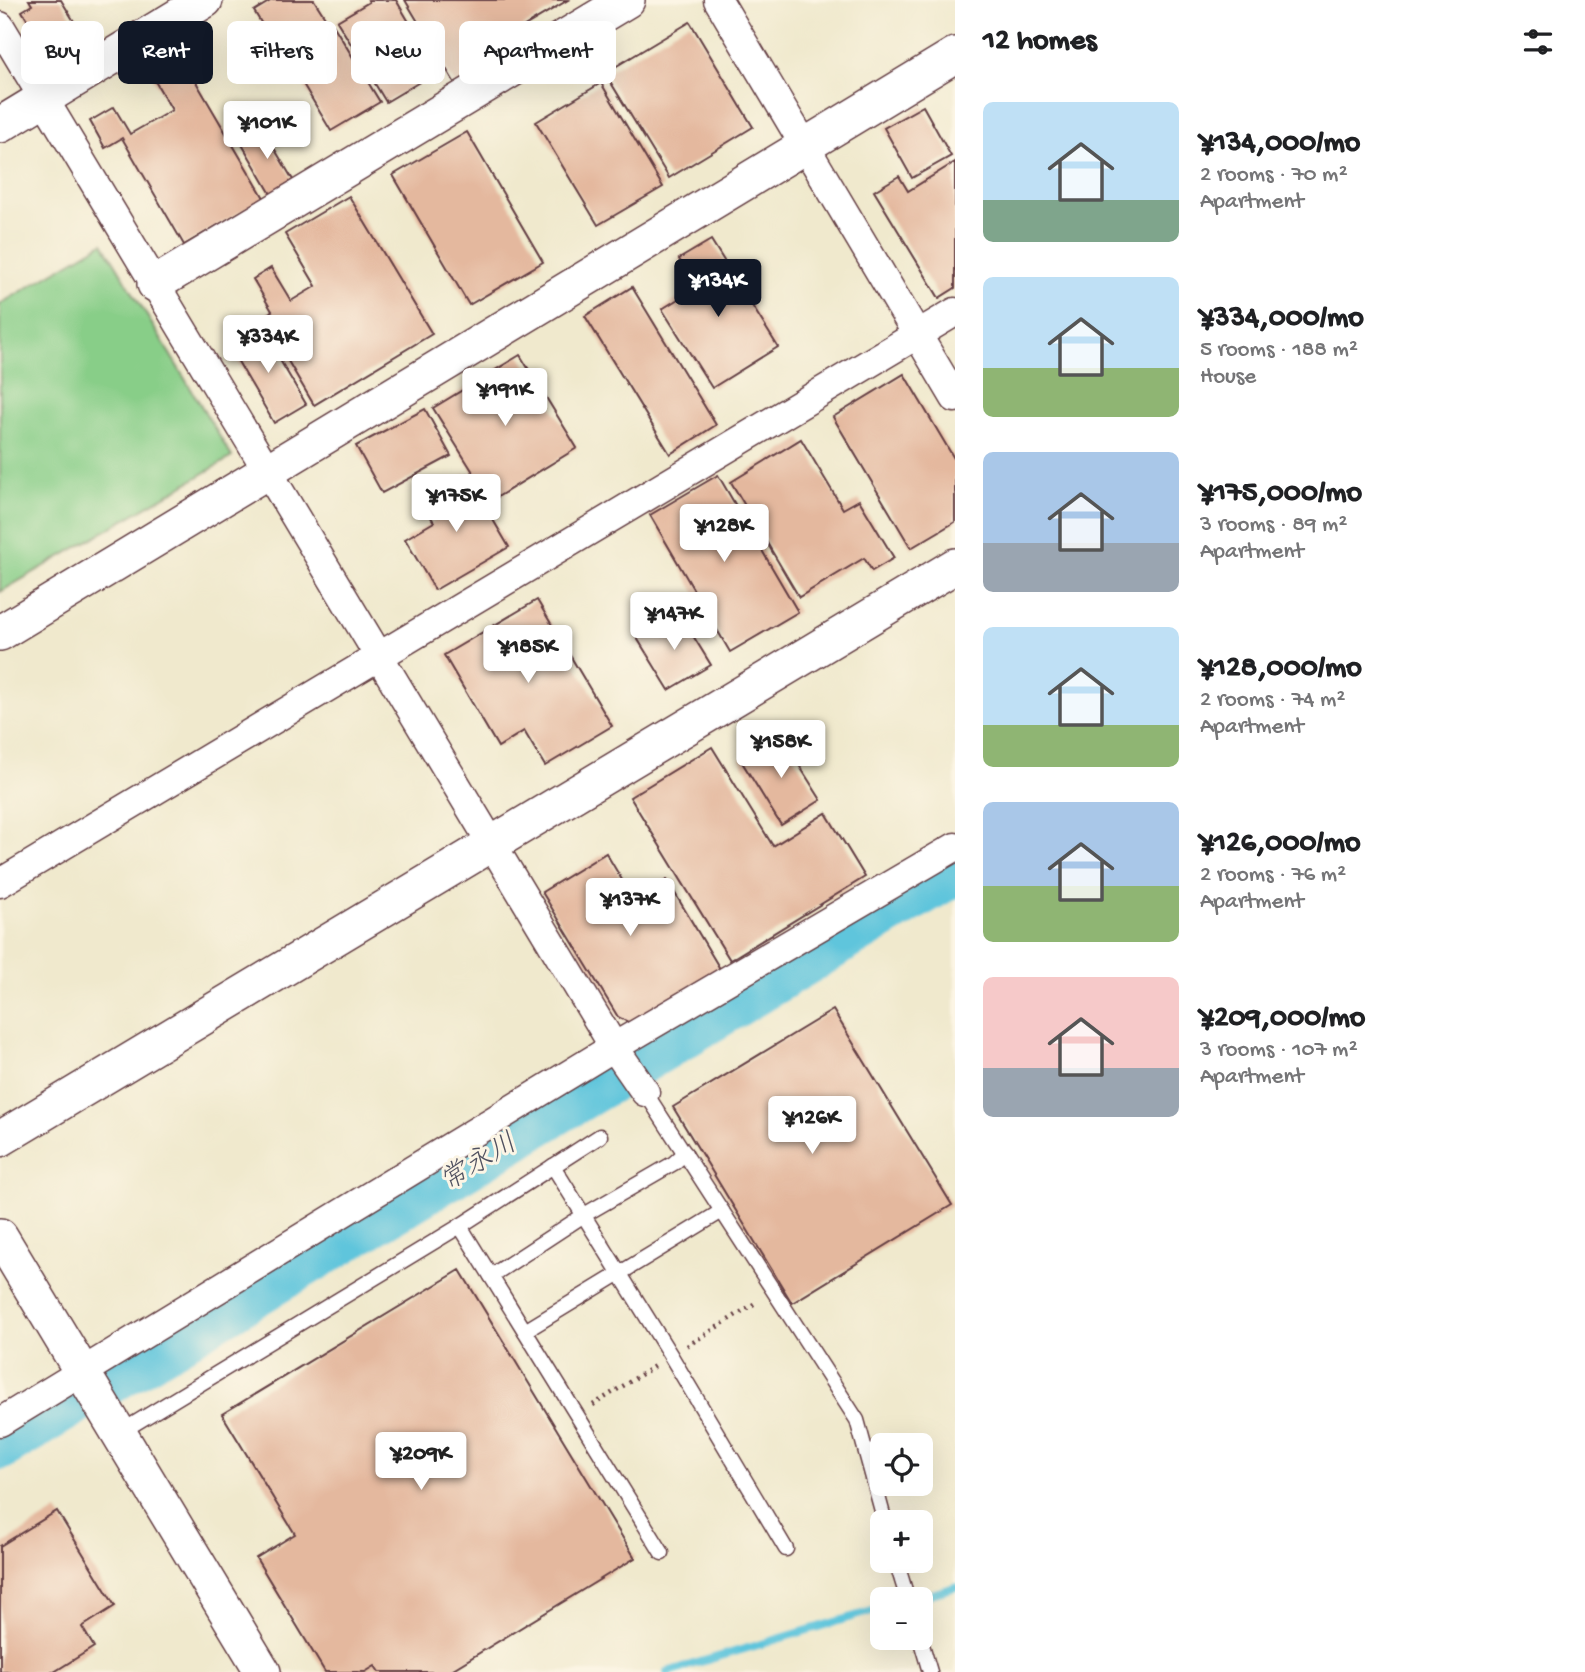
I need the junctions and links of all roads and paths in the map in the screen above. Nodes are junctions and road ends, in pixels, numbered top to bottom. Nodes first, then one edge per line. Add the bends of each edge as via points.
1 (205, 0) edge
2 (627, 0) edge
3 (718, 0) edge
4 (0, 26) edge
5 (955, 55) edge
6 (44, 99) junction
7 (0, 125) edge
8 (805, 145) junction
9 (155, 284) junction
10 (955, 312) edge
11 (917, 335) junction
12 (955, 398) edge
13 (268, 473) junction
14 (955, 566) edge
15 (0, 633) edge
16 (378, 656) junction
17 (492, 845) junction
18 (955, 847) edge
19 (0, 883) edge
20 (614, 1047) junction
21 (645, 1092) joint
22 (600, 1136) dead end
23 (0, 1139) edge
24 (685, 1153) junction
25 (553, 1166) junction
26 (722, 1211) junction
27 (584, 1215) junction
28 (460, 1226) junction
29 (0, 1236) edge
30 (620, 1273) junction
31 (491, 1276) junction
32 (526, 1331) junction
33 (82, 1373) junction
34 (0, 1422) edge
35 (119, 1433) junction
36 (882, 1510) edge
37 (786, 1549) dead end
38 (662, 1553) dead end
39 (923, 1650) edge
40 (263, 1672) edge
41 (930, 1672) edge

1 - 6 street
2 - 9 street
3 - 8 street
4 - 6 street
5 - 8 street
6 - 7 street
6 - 9 street
8 - 11 street
8 - 13 street
9 - 13 street
10 - 11 street
11 - 12 street
11 - 16 street
13 - 15 street
13 - 16 street
14 - 17 street
16 - 17 street
16 - 19 street
17 - 20 street
17 - 23 street
18 - 20 street
20 - 21 street
20 - 33 street
21 - 24 lane
22 - 25 lane
24 - 26 lane
24 - 27 lane
25 - 27 lane
25 - 28 lane
26 - 30 lane
26 - 36 lane via 857,1420
27 - 30 lane
27 - 31 lane
28 - 31 lane
28 - 35 lane
29 - 33 street
30 - 32 lane
30 - 37 lane
31 - 32 lane
32 - 38 lane
33 - 34 street
33 - 35 street
35 - 40 street
39 - 41 lane

